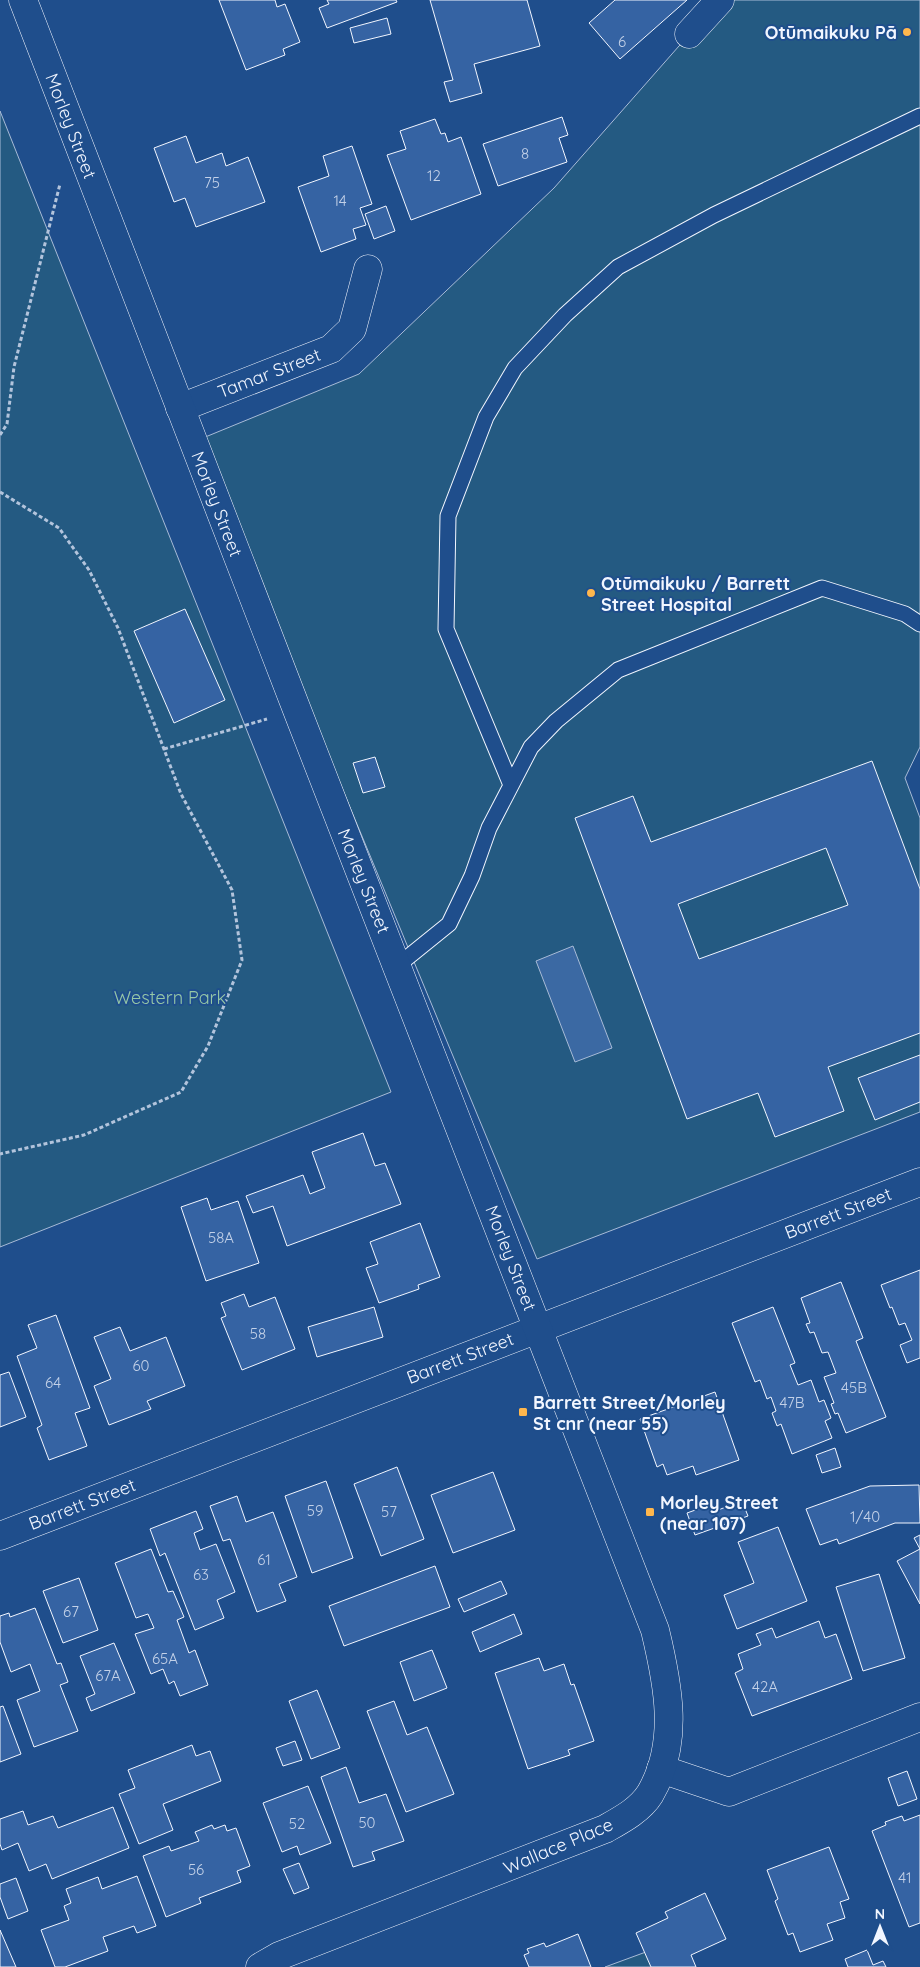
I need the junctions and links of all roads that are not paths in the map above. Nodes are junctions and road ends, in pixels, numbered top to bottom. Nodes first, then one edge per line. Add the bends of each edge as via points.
1 (23, 0) edge
2 (720, 0) edge
3 (689, 34) dead end
4 (920, 116) edge
5 (368, 269) dead end
6 (180, 408) junction
7 (920, 624) edge
8 (511, 785) junction
9 (398, 966) junction
10 (920, 1182) edge
11 (538, 1328) junction
12 (0, 1536) edge
13 (920, 1717) edge
14 (661, 1769) junction
15 (260, 1967) edge

1 - 6 main road, Morley Street
2 - 3 main road
4 - 8 lane via 714,215 618,266 515,368 486,417 448,516 446,629
5 - 6 main road, Tamar Street via 352,329 331,349
6 - 9 main road, Morley Street
7 - 8 lane via 905,614 822,588 618,670 531,747
8 - 9 lane via 489,828 472,876 449,924
9 - 11 main road, Morley Street
10 - 11 main road, Barrett Street
11 - 12 main road, Barrett Street
11 - 14 main road, Morley Street via 655,1630 667,1680 669,1718
13 - 14 main road via 729,1792
14 - 15 main road, Wallace Place via 649,1795 632,1813 605,1829 279,1956

